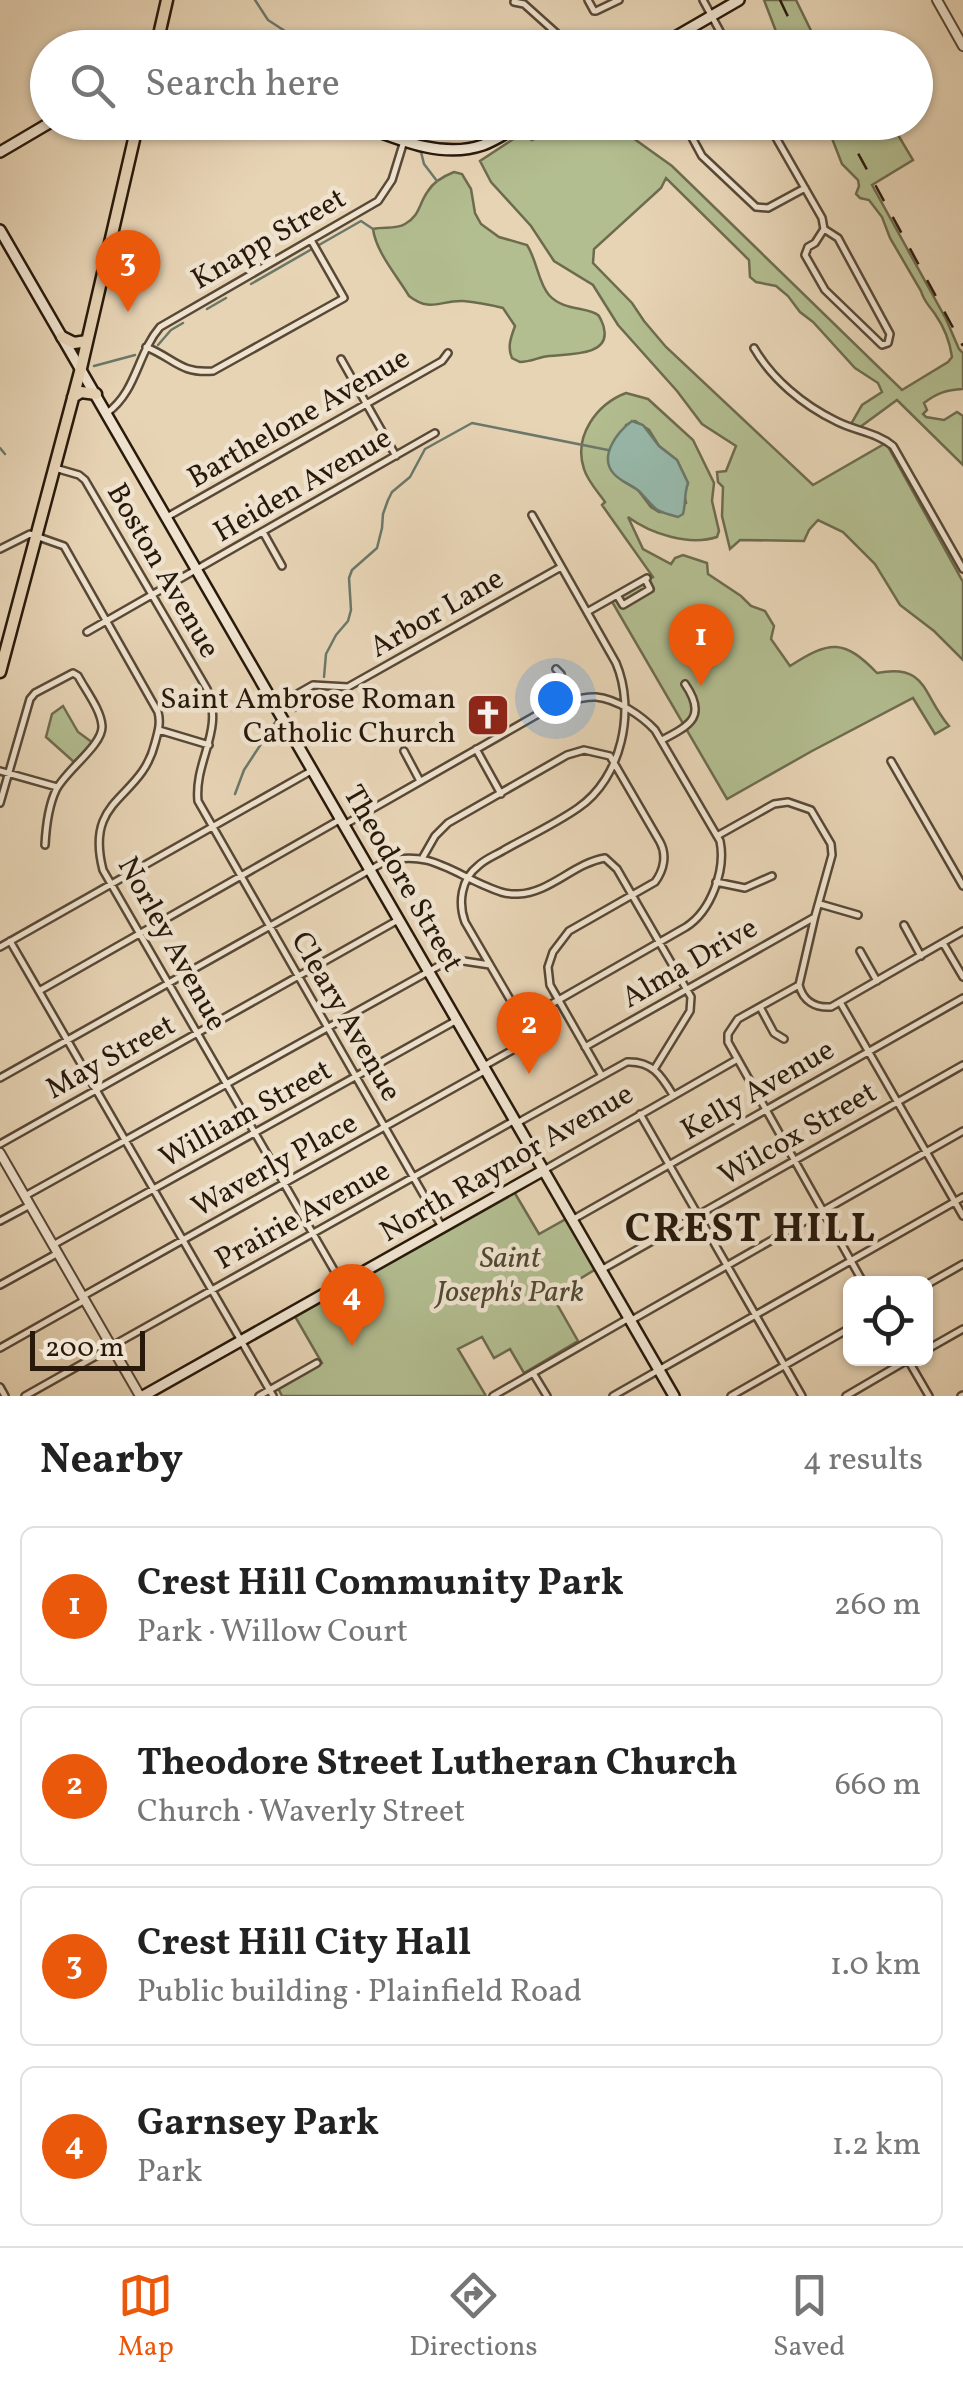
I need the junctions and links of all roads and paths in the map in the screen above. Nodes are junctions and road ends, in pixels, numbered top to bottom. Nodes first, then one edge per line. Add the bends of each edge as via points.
1 (168, 0) edge
2 (588, 0) edge
3 (619, 0) edge
4 (702, 0) edge
5 (739, 0) edge
6 (937, 0) edge
7 (514, 2) edge
8 (712, 16) junction
9 (160, 30) edge
10 (553, 30) edge
11 (688, 30) edge
12 (719, 30) edge
13 (963, 46) edge
14 (30, 134) edge
15 (134, 140) edge
16 (404, 140) joint
17 (493, 140) edge
18 (694, 140) edge
19 (777, 140) edge
20 (0, 152) edge
21 (805, 188) junction
22 (824, 229) junction
23 (0, 230) edge
24 (311, 240) junction
25 (62, 337) junction
26 (86, 341) junction
27 (146, 347) junction
28 (754, 348) dead end
29 (448, 352) dead end
30 (341, 359) dead end
31 (81, 368) junction
32 (96, 394) junction
33 (73, 397) junction
34 (366, 404) junction
35 (107, 413) junction
36 (435, 433) dead end
37 (396, 456) junction
38 (55, 468) junction
39 (532, 515) dead end
40 (167, 518) junction
41 (263, 532) junction
42 (36, 537) junction
43 (0, 549) edge
44 (282, 566) dead end
45 (561, 566) junction
46 (197, 569) junction
47 (963, 569) edge
48 (152, 595) junction
49 (617, 595) junction
50 (587, 612) junction
51 (107, 620) junction
52 (86, 632) dead end
53 (2, 655) edge
54 (556, 669) dead end
55 (0, 672) edge
56 (685, 684) dead end
57 (567, 702) junction
58 (276, 706) junction
59 (626, 708) junction
60 (159, 730) junction
61 (662, 740) junction
62 (209, 745) junction
63 (476, 750) junction
64 (404, 751) dead end
65 (891, 761) dead end
66 (613, 762) junction
67 (313, 770) junction
68 (4, 772) edge
69 (420, 782) junction
70 (58, 787) junction
71 (501, 794) junction
72 (0, 803) edge
73 (343, 822) junction
74 (212, 827) junction
75 (718, 836) junction
76 (45, 844) dead end
77 (423, 857) junction
78 (370, 870) junction
79 (772, 876) dead end
80 (240, 877) junction
81 (468, 878) junction
82 (716, 882) junction
83 (110, 884) junction
84 (963, 886) edge
85 (633, 896) junction
86 (820, 904) junction
87 (858, 915) dead end
88 (815, 916) junction
89 (399, 920) junction
90 (904, 925) dead end
91 (269, 926) junction
92 (963, 932) edge
93 (140, 935) junction
94 (10, 941) junction
95 (659, 941) junction
96 (943, 943) junction
97 (0, 947) edge
98 (860, 950) dead end
99 (922, 956) junction
100 (490, 965) junction
101 (428, 970) junction
102 (298, 976) junction
103 (963, 977) edge
104 (877, 981) junction
105 (168, 983) junction
106 (799, 985) junction
107 (687, 989) junction
108 (39, 991) junction
109 (963, 998) edge
110 (558, 999) junction
111 (840, 1002) junction
112 (760, 1007) junction
113 (517, 1012) junction
114 (457, 1020) junction
115 (328, 1027) junction
116 (197, 1034) junction
117 (68, 1040) junction
118 (784, 1040) dead end
119 (585, 1048) junction
120 (869, 1052) junction
121 (736, 1060) junction
122 (963, 1065) edge
123 (485, 1068) junction
124 (654, 1068) junction
125 (602, 1076) junction
126 (356, 1077) junction
127 (0, 1078) edge
128 (226, 1084) junction
129 (96, 1090) junction
130 (674, 1096) junction
131 (897, 1102) junction
132 (766, 1111) junction
133 (640, 1114) junction
134 (516, 1122) junction
135 (385, 1127) junction
136 (963, 1130) edge
137 (255, 1134) junction
138 (125, 1140) junction
139 (0, 1144) edge
140 (926, 1152) junction
141 (1, 1156) edge
142 (794, 1161) junction
143 (669, 1165) junction
144 (544, 1170) junction
145 (414, 1177) junction
146 (284, 1183) junction
147 (154, 1190) junction
148 (963, 1197) edge
149 (28, 1201) junction
150 (955, 1202) junction
151 (822, 1210) junction
152 (698, 1215) junction
153 (963, 1216) edge
154 (572, 1220) junction
155 (0, 1222) edge
156 (442, 1227) junction
157 (313, 1233) junction
158 (184, 1240) junction
159 (56, 1250) junction
160 (851, 1260) junction
161 (963, 1264) edge
162 (726, 1265) junction
163 (601, 1270) junction
164 (860, 1276) edge
165 (933, 1281) edge
166 (342, 1284) junction
167 (0, 1285) edge
168 (212, 1290) junction
169 (84, 1298) junction
170 (755, 1315) junction
171 (630, 1319) junction
172 (963, 1329) edge
173 (843, 1332) edge
174 (240, 1340) junction
175 (112, 1346) junction
176 (933, 1346) edge
177 (0, 1348) edge
178 (317, 1363) dead end
179 (784, 1366) junction
180 (897, 1366) edge
181 (913, 1366) edge
182 (659, 1370) junction
183 (534, 1373) junction
184 (0, 1387) edge
185 (271, 1393) edge
186 (5, 1396) edge
187 (25, 1396) edge
188 (142, 1396) edge
189 (259, 1396) edge
190 (493, 1396) edge
191 (547, 1396) edge
192 (613, 1396) edge
193 (674, 1396) edge
194 (730, 1396) edge
195 (802, 1396) edge
196 (846, 1396) edge
197 (929, 1396) edge

1 - 9 main road
2 - 3 street via 594,11
4 - 8 street
5 - 8 main road
6 - 13 street
7 - 10 street
8 - 11 main road
8 - 12 street
14 - 20 main road
15 - 26 main road
16 - 17 main road via 448,150
16 - 24 street, Knapp Street via 378,201
18 - 21 street via 756,206 768,208
19 - 21 street
21 - 22 street
22 - 22 street via 805,255 825,290 888,344 890,334 838,238
23 - 25 main road, Theodore Street
24 - 27 street, Knapp Street via 178,315
24 - 27 street via 344,298 213,371 191,372
25 - 26 main road
25 - 31 main road, Theodore Street
26 - 31 main road
27 - 35 street, Knapp Street via 125,397
28 - 47 street via 802,400 893,446
29 - 34 street, Barthelone Avenue
30 - 34 street
31 - 32 main road, Theodore Street
31 - 33 main road
32 - 33 main road
32 - 35 main road, Theodore Street
33 - 38 main road
34 - 37 street
34 - 40 street, Barthelone Avenue
35 - 40 main road, Theodore Street
36 - 37 street, Heiden Avenue
37 - 41 street, Heiden Avenue
38 - 42 main road
38 - 48 street, Boston Avenue via 85,480
39 - 45 street
40 - 46 main road, Theodore Street
41 - 44 street
41 - 46 street, Heiden Avenue
42 - 43 street
42 - 51 street via 64,546
42 - 53 main road
45 - 50 street
45 - 58 street, Arbor Lane via 348,687 313,686
46 - 48 street, Heiden Avenue
46 - 58 main road, Theodore Street
48 - 51 street, Heiden Avenue
48 - 62 street, Boston Avenue via 211,698
49 - 49 street via 646,579 650,589 622,604
49 - 50 street
50 - 59 street via 621,675
51 - 52 street, Heiden Avenue
51 - 60 street via 158,712
53 - 55 main road
54 - 57 street
56 - 61 street via 696,713
57 - 59 street via 596,697
57 - 63 street
58 - 67 main road, Theodore Street
59 - 61 street
59 - 66 street
60 - 62 street
60 - 83 street, Norley Avenue via 147,767 102,823 99,853
61 - 75 street
62 - 74 street, Boston Avenue via 197,794
63 - 69 street
63 - 71 street
64 - 69 street
65 - 84 street
66 - 71 street via 593,751 574,752
66 - 81 street via 585,802
66 - 85 street via 664,852 657,880
67 - 73 main road, Theodore Street
67 - 74 street
68 - 70 street
68 - 70 street via 30,699 73,673 100,716 101,734
68 - 72 street
69 - 73 street
70 - 76 street
71 - 77 street via 446,825
73 - 78 main road, Theodore Street
73 - 80 street
74 - 80 street, Cleary Avenue
74 - 83 street
75 - 82 street
75 - 86 street via 779,802 808,808 833,851
77 - 78 street via 396,858
77 - 81 street
78 - 89 main road, Theodore Street
78 - 91 street
79 - 82 street via 745,888
80 - 91 street, Cleary Avenue
80 - 93 street
81 - 85 street via 524,894 605,858
81 - 100 street via 460,910
82 - 95 street via 696,921
83 - 93 street, Norley Avenue
83 - 94 street
85 - 95 street
85 - 110 street via 562,938 547,977
86 - 87 street
86 - 88 street
88 - 106 street
88 - 107 street, Alma Drive
89 - 101 main road, Theodore Street
89 - 102 street, May Street
90 - 99 street
91 - 102 street, Cleary Avenue
91 - 105 street
92 - 96 street
93 - 105 street, Norley Avenue
93 - 108 street
94 - 97 street
94 - 108 street
95 - 107 street
95 - 110 street
96 - 99 street
96 - 103 street
98 - 104 street
99 - 104 street
100 - 101 street via 457,960
100 - 113 street
101 - 114 main road, Theodore Street
101 - 115 street
102 - 115 street, Cleary Avenue
102 - 116 street, May Street
104 - 111 street
105 - 116 street, Norley Avenue
105 - 117 street
106 - 111 street via 814,1005
106 - 112 street
107 - 119 street, Alma Drive
107 - 124 street via 690,1011
108 - 117 street
109 - 120 street, Kelly Avenue
110 - 113 street
110 - 119 street
111 - 120 street
112 - 118 street
112 - 121 street via 738,1018 728,1034
113 - 123 street, Waverly Place via 529,1038
114 - 123 main road, Theodore Street
114 - 126 street, William Street
115 - 126 street, Cleary Avenue
115 - 128 street
116 - 128 street, Norley Avenue
116 - 129 street, May Street
117 - 127 street
117 - 129 street
119 - 125 street
120 - 131 street
120 - 132 street, Kelly Avenue
121 - 130 street, North Raynor Avenue
121 - 132 street
122 - 131 street, Wilcox Street
123 - 134 main road, Theodore Street
123 - 135 street, Waverly Place
124 - 125 street, Prairie Avenue via 627,1062
124 - 130 street
125 - 134 street, Prairie Avenue
126 - 135 street, Cleary Avenue
126 - 137 street, William Street
128 - 137 street, Norley Avenue
128 - 138 street
129 - 138 street
129 - 139 street, May Street
130 - 133 street, North Raynor Avenue
131 - 140 street
131 - 142 street, Wilcox Street
132 - 142 street
132 - 143 street, Kelly Avenue
133 - 143 street
133 - 144 street, North Raynor Avenue
134 - 144 main road, Theodore Street
134 - 145 street, Prairie Avenue
135 - 145 street, Cleary Avenue
135 - 146 street, Waverly Place
136 - 140 street
137 - 146 street, Norley Avenue
137 - 147 street, William Street
138 - 147 street
138 - 149 street
140 - 150 street
140 - 151 street
141 - 149 street
142 - 151 street
142 - 152 street, Wilcox Street
143 - 152 street
143 - 154 street, Kelly Avenue
144 - 154 main road, Theodore Street
144 - 156 main road, North Raynor Avenue
145 - 156 street, Cleary Avenue
145 - 157 street, Prairie Avenue
146 - 157 street, Norley Avenue
146 - 158 street, Waverly Place
147 - 158 street
147 - 159 street, William Street
148 - 150 street
149 - 155 street
149 - 159 street
150 - 153 street
150 - 160 street
151 - 160 street
151 - 162 street
152 - 162 street
152 - 163 street, Wilcox Street
154 - 163 main road, Theodore Street
156 - 166 main road, North Raynor Avenue
157 - 166 street, Norley Avenue
157 - 168 street, Prairie Avenue
158 - 168 street
158 - 169 street, Waverly Place
159 - 167 street, William Street
159 - 169 street
160 - 164 street
160 - 170 street
161 - 165 street
162 - 170 street
162 - 171 street
163 - 171 main road, Theodore Street
166 - 174 main road, North Raynor Avenue
168 - 174 street
168 - 175 street, Prairie Avenue
169 - 175 street
169 - 177 street, Waverly Place
170 - 179 street
170 - 182 street
171 - 182 main road, Theodore Street
171 - 183 street
172 - 176 street
173 - 179 street
174 - 185 street
174 - 188 main road, North Raynor Avenue
175 - 187 street, Prairie Avenue
175 - 188 street
178 - 185 street
179 - 194 street
179 - 195 street
180 - 196 street
181 - 197 street
182 - 192 street
182 - 193 main road, Theodore Street
183 - 190 street
183 - 191 street
184 - 186 street
185 - 189 street

